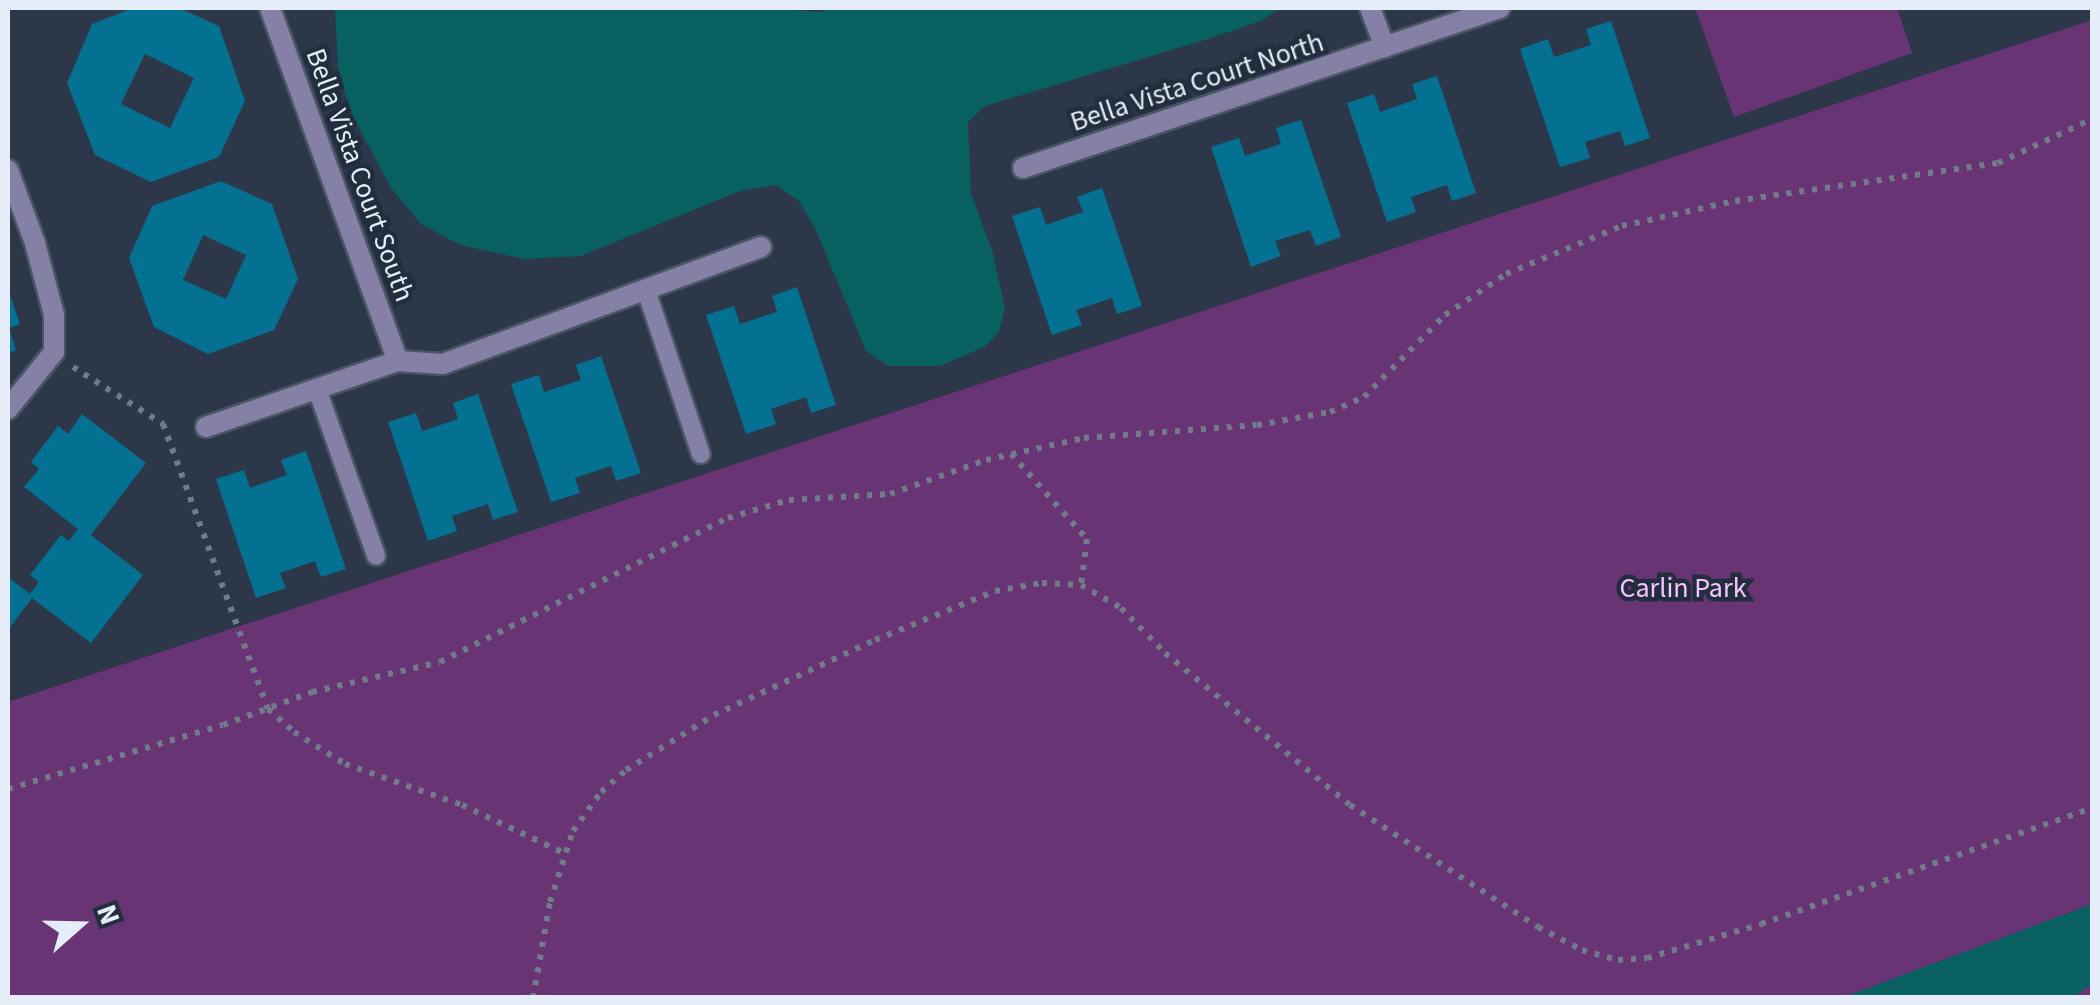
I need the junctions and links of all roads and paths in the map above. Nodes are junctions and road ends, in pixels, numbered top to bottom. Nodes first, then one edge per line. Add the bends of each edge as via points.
1 (270, 8) edge
2 (1370, 8) edge
3 (1500, 8) edge
4 (1386, 47) junction
5 (2092, 120) edge
6 (1024, 168) dead end
7 (8, 170) edge
8 (761, 247) dead end
9 (646, 290) junction
10 (52, 354) junction
11 (398, 360) junction
12 (317, 388) junction
13 (8, 409) edge
14 (206, 427) dead end
15 (701, 454) dead end
16 (1010, 454) junction
17 (376, 556) dead end
18 (1082, 585) junction
19 (268, 709) junction
20 (8, 788) edge
21 (2092, 808) edge
22 (566, 854) junction
23 (533, 998) edge

1 - 11 street, Bella Vista Court South
2 - 4 street
3 - 4 street, Bella Vista Court North
4 - 6 street, Bella Vista Court North
5 - 16 path via 1998,163 1736,201 1622,226 1506,274 1444,315 1364,397 1330,412 1257,425 1084,438
7 - 10 street via 54,316
8 - 9 street
9 - 11 street via 443,364
9 - 15 lane
10 - 13 street
10 - 19 path via 163,424
11 - 12 street
12 - 14 street
12 - 17 lane
16 - 18 path via 1087,539
16 - 19 path via 890,494 789,500 728,518 440,662 351,681
18 - 21 path via 1120,608 1350,805 1538,927 1618,960 1647,958 1762,924
18 - 22 path via 994,591 714,715 600,792 572,832
19 - 20 path
19 - 22 path via 345,764 462,804
22 - 23 path

